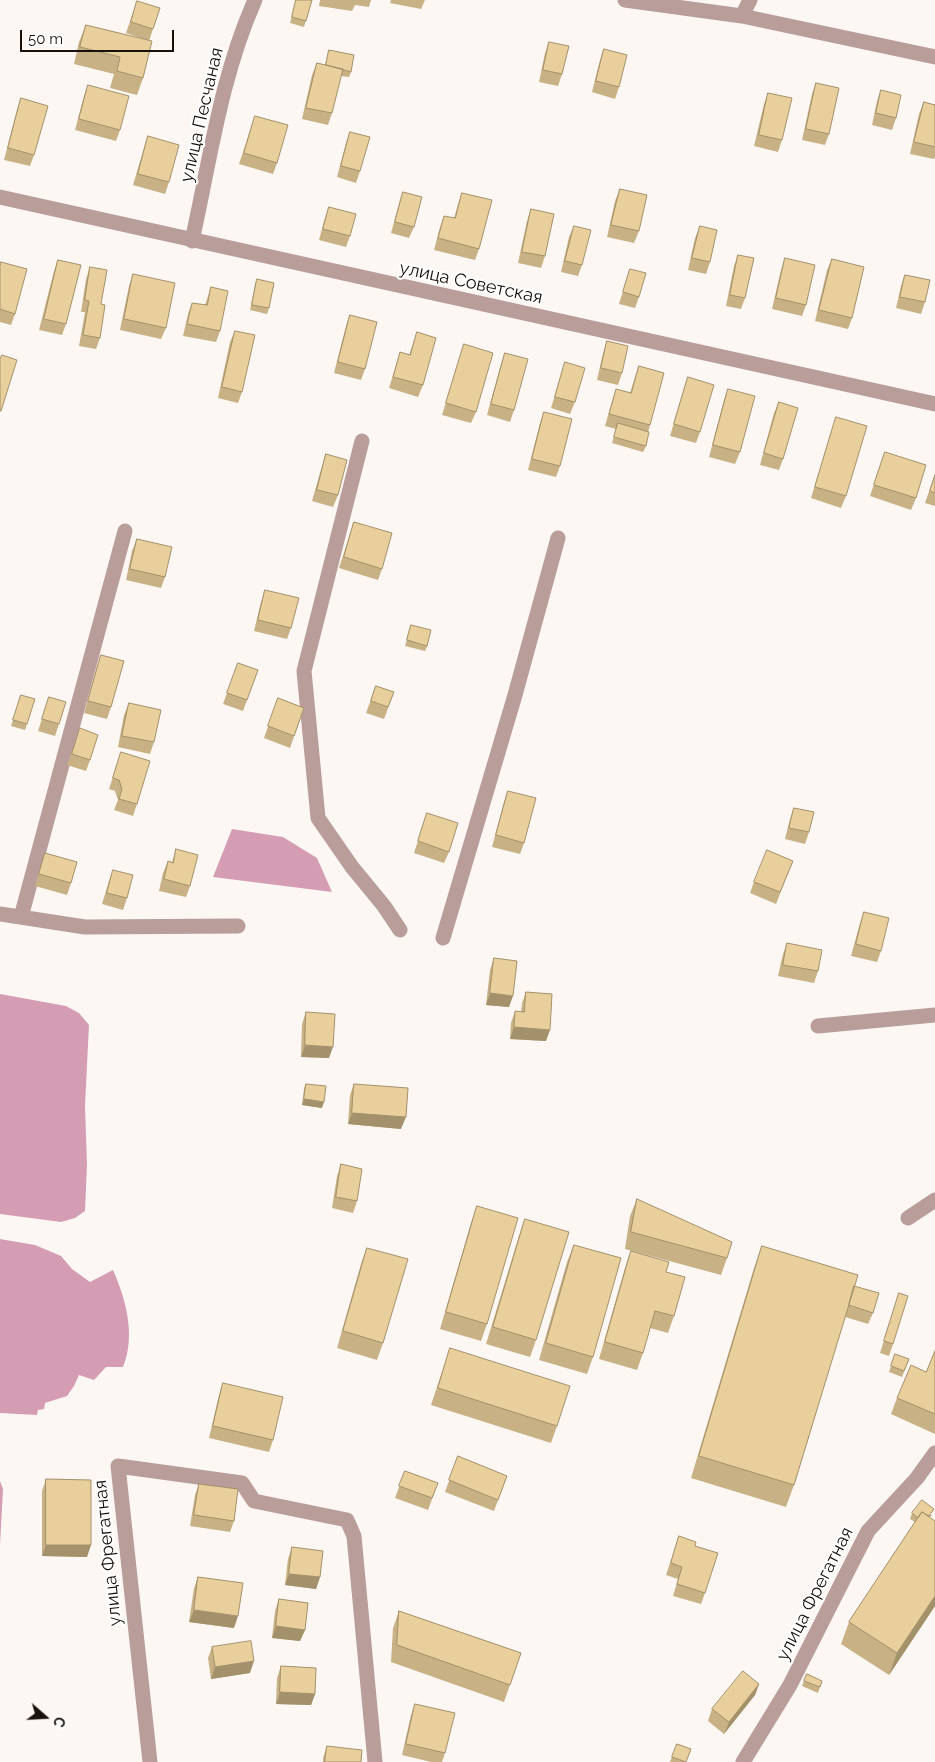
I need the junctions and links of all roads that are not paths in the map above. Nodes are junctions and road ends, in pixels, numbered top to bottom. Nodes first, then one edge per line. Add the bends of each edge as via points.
1 (255, 0) edge
2 (625, 0) edge
3 (750, 0) edge
4 (742, 16) junction
5 (935, 56) edge
6 (0, 197) edge
7 (192, 241) junction
8 (935, 404) edge
9 (362, 441) dead end
10 (125, 531) dead end
11 (558, 538) dead end
12 (0, 914) edge
13 (21, 917) junction
14 (238, 926) dead end
15 (400, 930) dead end
16 (443, 938) dead end
17 (935, 1015) edge
18 (818, 1026) dead end
19 (935, 1200) edge
20 (908, 1218) dead end
21 (935, 1453) edge
22 (150, 1762) edge
23 (375, 1762) edge
24 (743, 1762) edge

1 - 7 street, улица Песчаная via 227,78
2 - 4 street
3 - 4 street
4 - 5 street
6 - 7 street, улица Советская
7 - 8 street, улица Советская
9 - 15 street via 304,671 318,818
10 - 13 street
11 - 16 street via 516,695
12 - 13 street
13 - 14 street via 85,927
17 - 18 street
19 - 20 street
21 - 24 street, улица Фрегатная via 868,1531 790,1685
22 - 23 street, улица Фрегатная via 118,1466 242,1483 254,1501 347,1520 354,1536

